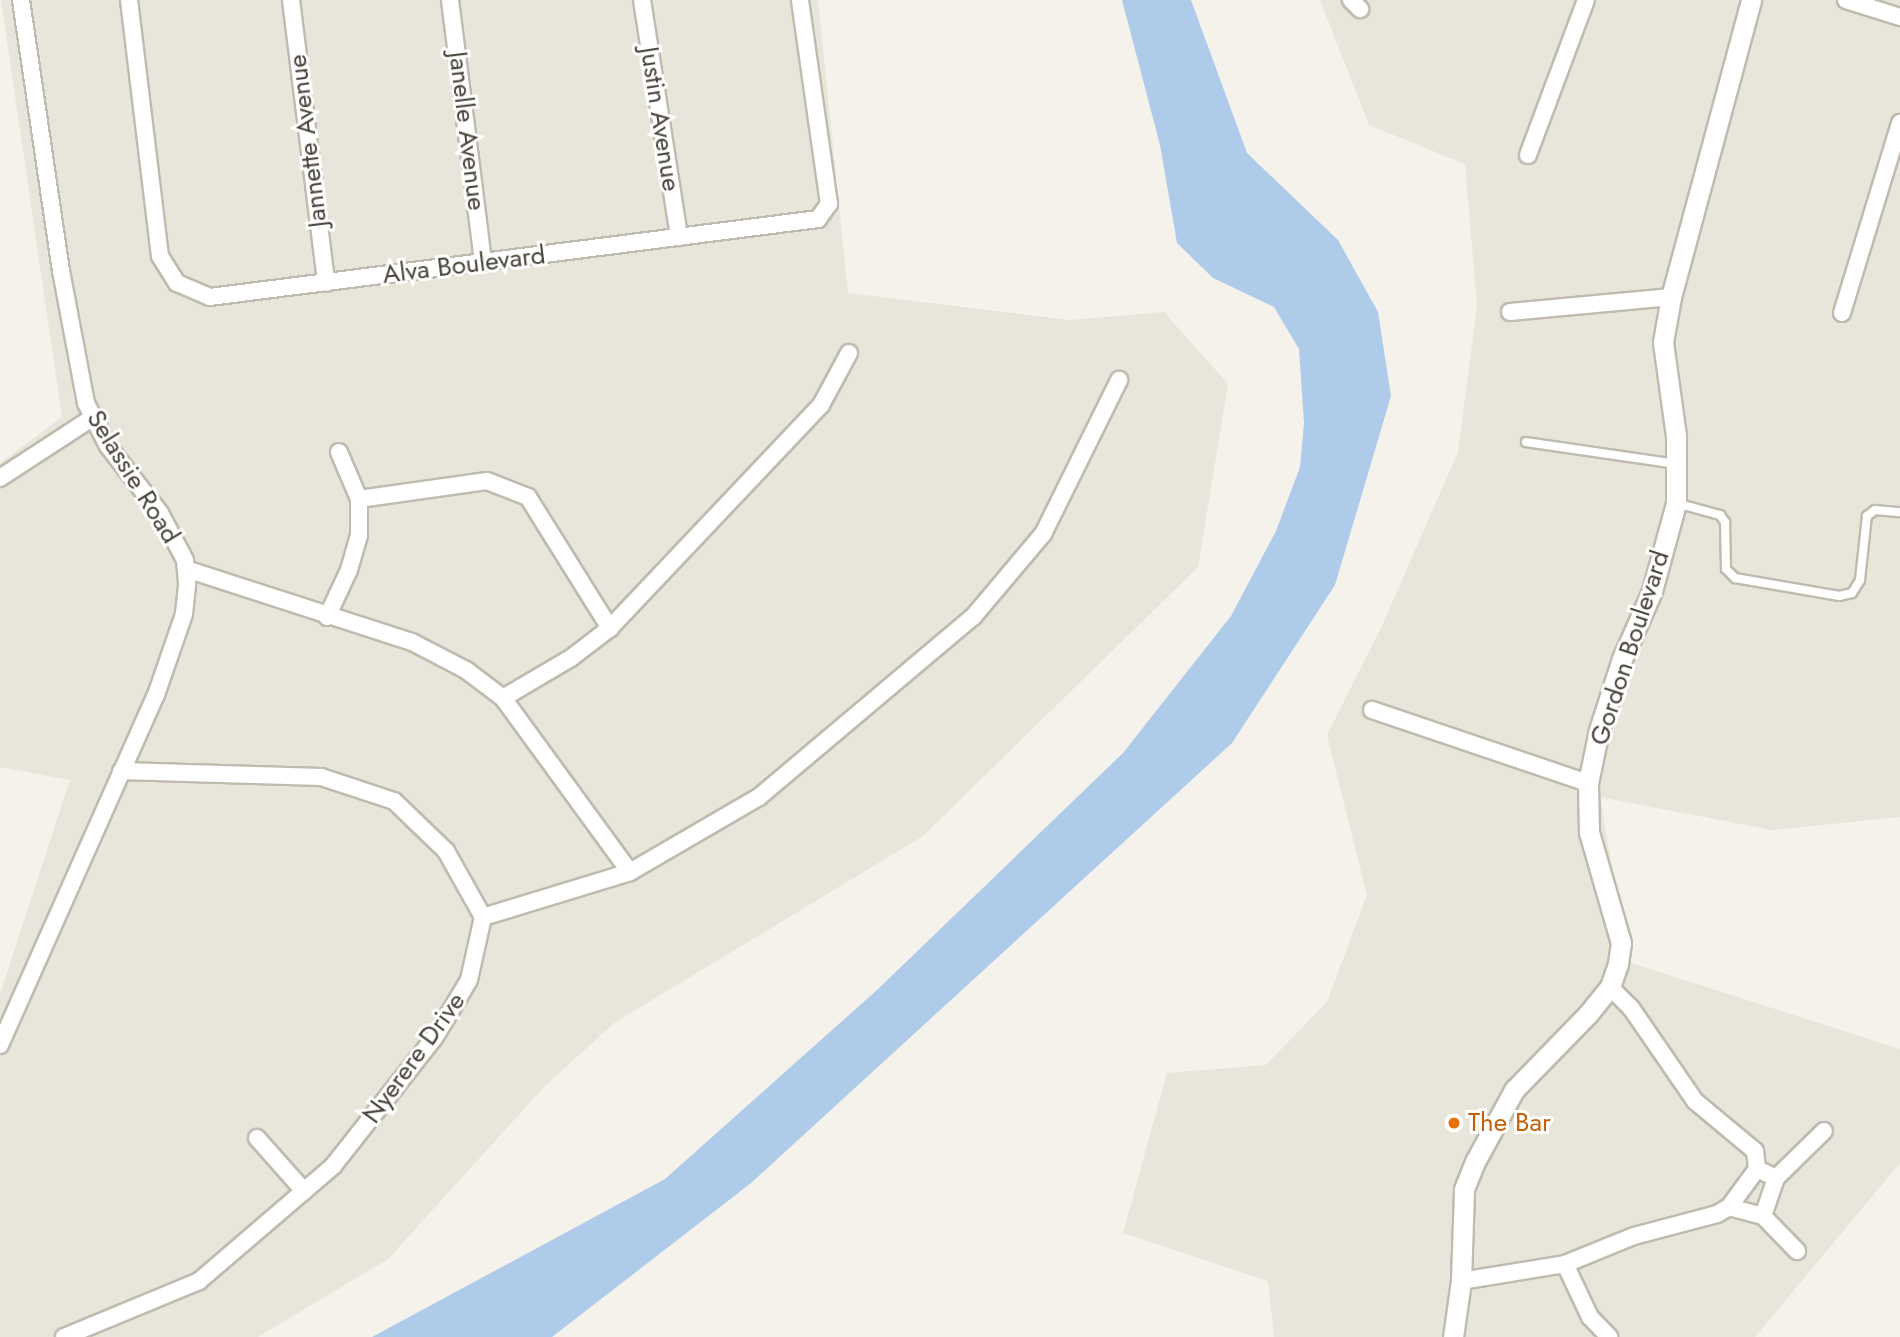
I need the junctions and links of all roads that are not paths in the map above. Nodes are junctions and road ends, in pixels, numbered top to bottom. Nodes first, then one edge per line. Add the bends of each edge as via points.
1 (21, 0) edge
2 (129, 0) edge
3 (291, 0) edge
4 (450, 0) edge
5 (642, 0) edge
6 (800, 0) edge
7 (1586, 0) edge
8 (1751, 0) edge
9 (1846, 0) edge
10 (1900, 17) edge
11 (1900, 123) edge
12 (1528, 155) dead end
13 (679, 237) junction
14 (483, 262) junction
15 (326, 283) junction
16 (1671, 297) junction
17 (1510, 312) dead end
18 (1842, 313) dead end
19 (849, 353) dead end
20 (1119, 380) dead end
21 (92, 418) junction
22 (1526, 442) dead end
23 (339, 452) dead end
24 (1676, 464) junction
25 (0, 478) edge
26 (359, 499) junction
27 (1675, 503) junction
28 (1900, 512) edge
29 (186, 569) junction
30 (327, 617) junction
31 (610, 628) junction
32 (503, 698) junction
33 (1372, 710) dead end
34 (121, 771) junction
35 (1588, 783) junction
36 (630, 872) junction
37 (483, 917) junction
38 (1610, 987) junction
39 (0, 1045) edge
40 (1824, 1131) dead end
41 (257, 1138) dead end
42 (1758, 1169) junction
43 (1776, 1178) junction
44 (304, 1191) junction
45 (1729, 1207) junction
46 (1763, 1216) junction
47 (1797, 1251) dead end
48 (1565, 1264) junction
49 (1461, 1281) junction
50 (64, 1337) edge
51 (1453, 1337) edge
52 (1609, 1337) edge

1 - 21 street, Selassie Road via 61,271
2 - 15 street, Alva Boulevard via 160,256 177,283 210,297
3 - 15 street, Jannette Avenue
4 - 14 street, Janelle Avenue
5 - 13 street, Justin Avenue
6 - 13 street, Alva Boulevard via 829,204 825,214 818,219
7 - 12 street
8 - 16 street, Gordon Boulevard
9 - 10 street
11 - 18 street
13 - 14 street, Alva Boulevard
14 - 15 street, Alva Boulevard
16 - 17 street
16 - 24 street, Gordon Boulevard via 1663,342
19 - 31 street via 821,405
20 - 36 street via 1042,534 973,617 758,797
21 - 25 street
21 - 29 street, Selassie Road via 160,513
22 - 24 lane
23 - 26 street
24 - 27 street, Gordon Boulevard
26 - 30 street via 356,548
26 - 31 street via 487,481 528,497
27 - 28 lane via 1720,515 1725,522 1726,569 1735,578 1839,596 1852,593 1860,580 1867,516 1875,510
27 - 35 street, Gordon Boulevard via 1652,591 1622,659 1599,730
29 - 30 street
29 - 34 street, Selassie Road via 184,614 178,634
30 - 32 street via 412,642 466,670
31 - 32 street via 571,658
32 - 36 street
33 - 35 street
34 - 37 street via 321,777 394,801 446,851
34 - 39 street, Selassie Road
35 - 38 street, Gordon Boulevard via 1590,832 1621,943
36 - 37 street
37 - 44 street, Nyerere Drive via 469,980 435,1037 333,1166
38 - 42 street via 1631,1009 1695,1101 1755,1151
38 - 49 street, Gordon Boulevard via 1514,1090 1492,1127 1464,1189
40 - 43 street
41 - 44 street
42 - 43 street
42 - 45 street
43 - 46 street
44 - 50 street, Nyerere Drive via 199,1281
45 - 46 street
45 - 48 street via 1634,1236
46 - 47 street
48 - 49 street
48 - 52 street via 1590,1317
49 - 51 street, Gordon Boulevard

